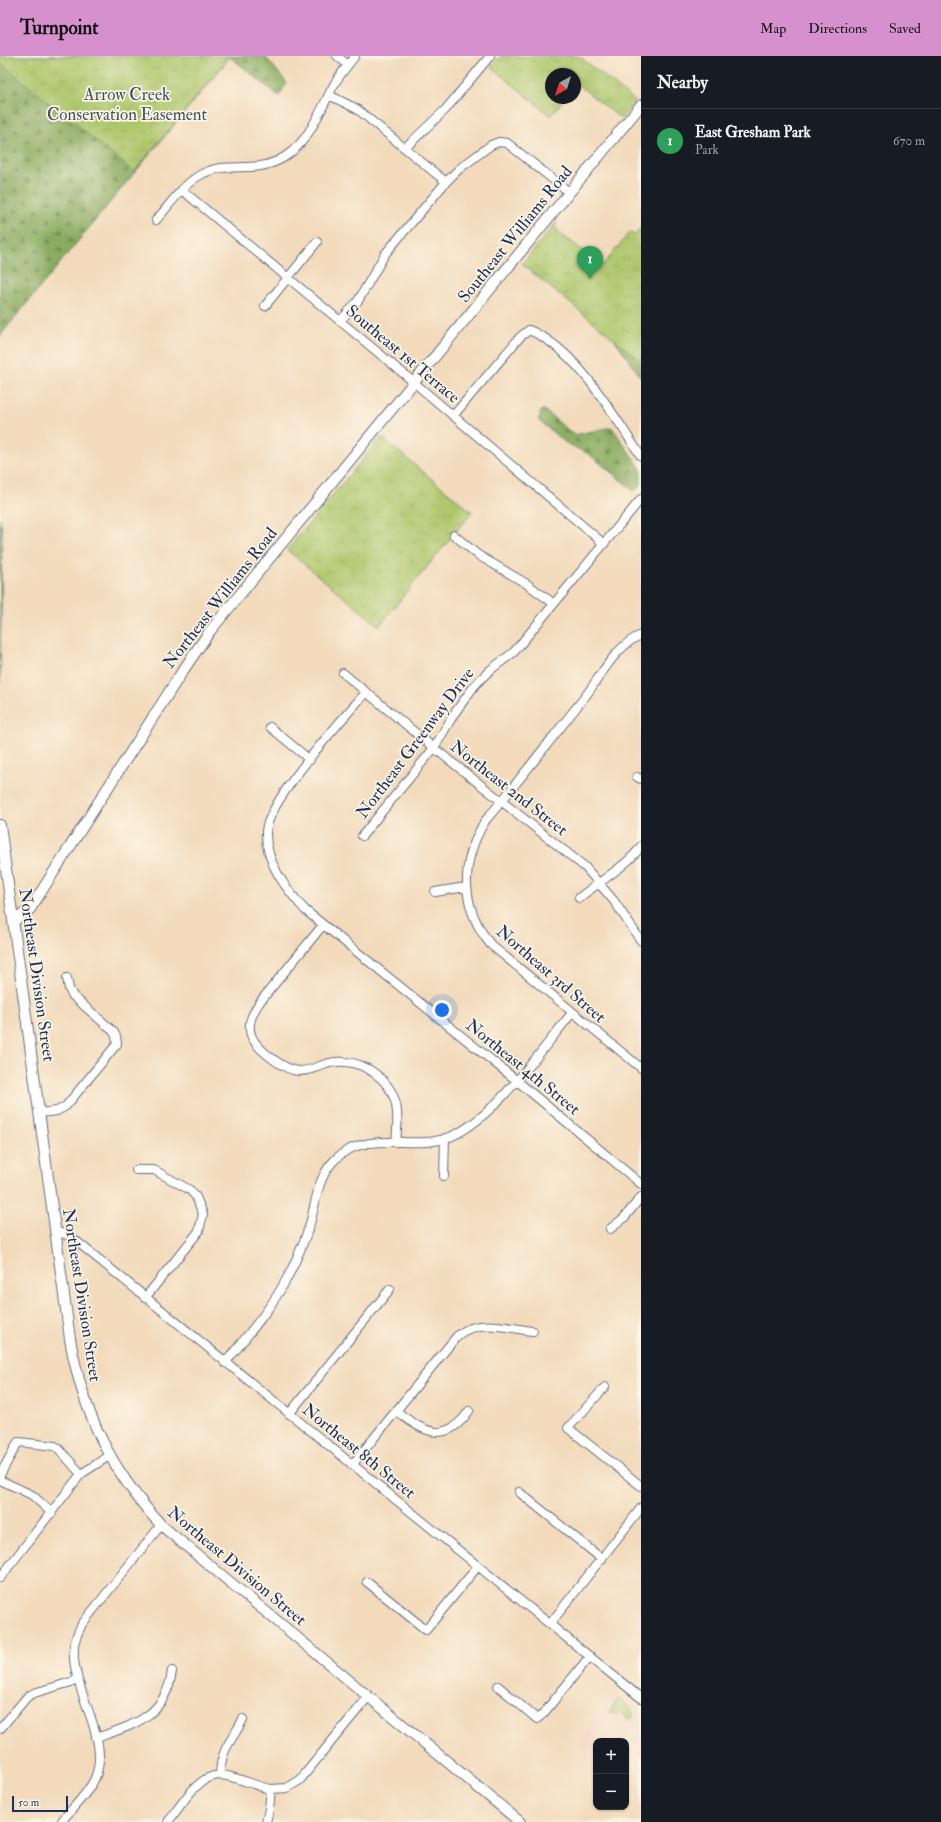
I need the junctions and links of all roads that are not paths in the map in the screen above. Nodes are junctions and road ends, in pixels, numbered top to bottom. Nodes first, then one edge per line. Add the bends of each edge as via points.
1 (337, 56) edge
2 (355, 56) edge
3 (490, 56) edge
4 (348, 65) junction
5 (329, 95) junction
6 (641, 105) edge
7 (405, 148) junction
8 (446, 182) junction
9 (182, 190) junction
10 (569, 192) junction
11 (156, 220) dead end
12 (317, 242) dead end
13 (288, 278) junction
14 (265, 306) dead end
15 (340, 321) junction
16 (413, 383) junction
17 (453, 416) junction
18 (641, 456) edge
19 (641, 499) edge
20 (454, 536) dead end
21 (603, 543) junction
22 (553, 603) junction
23 (641, 635) edge
24 (343, 673) dead end
25 (366, 692) junction
26 (270, 727) dead end
27 (434, 748) junction
28 (310, 760) junction
29 (501, 802) junction
30 (0, 825) edge
31 (362, 836) dead end
32 (641, 846) edge
33 (599, 882) junction
34 (466, 886) junction
35 (434, 892) dead end
36 (579, 898) dead end
37 (14, 921) junction
38 (323, 925) junction
39 (641, 941) edge
40 (68, 978) dead end
41 (572, 1012) junction
42 (641, 1068) edge
43 (516, 1080) junction
44 (39, 1113) junction
45 (445, 1138) junction
46 (396, 1142) junction
47 (136, 1170) dead end
48 (444, 1176) dead end
49 (641, 1184) edge
50 (641, 1197) edge
51 (610, 1229) dead end
52 (55, 1231) junction
53 (390, 1289) dead end
54 (145, 1298) junction
55 (533, 1331) dead end
56 (225, 1363) junction
57 (605, 1387) dead end
58 (396, 1411) junction
59 (469, 1411) dead end
60 (289, 1414) junction
61 (109, 1456) junction
62 (352, 1465) junction
63 (81, 1474) junction
64 (0, 1475) edge
65 (0, 1480) edge
66 (641, 1486) edge
67 (519, 1492) dead end
68 (641, 1508) edge
69 (52, 1512) junction
70 (161, 1524) junction
71 (602, 1559) junction
72 (478, 1566) junction
73 (0, 1578) edge
74 (367, 1582) dead end
75 (550, 1624) junction
76 (590, 1656) junction
77 (172, 1671) dead end
78 (78, 1680) junction
79 (498, 1686) dead end
80 (368, 1697) junction
81 (641, 1698) edge
82 (243, 1719) dead end
83 (0, 1730) edge
84 (96, 1738) junction
85 (220, 1775) junction
86 (271, 1789) junction
87 (62, 1822) edge
88 (168, 1822) edge
89 (266, 1822) edge
90 (520, 1822) edge

1 - 4 street
2 - 4 street
3 - 7 street via 445,110
4 - 5 street
5 - 7 street via 357,109
5 - 9 street via 316,122 287,156 268,165 253,168 220,168 203,173
6 - 10 street, Southeast Williams Road
7 - 8 street
8 - 10 street via 459,169 498,142 507,143
8 - 15 street via 385,254 358,301
9 - 11 street
9 - 13 street, Southeast 1st Terrace
10 - 16 street, Southeast Williams Road
12 - 13 street
13 - 14 street
13 - 15 street, Southeast 1st Terrace
15 - 16 street, Southeast 1st Terrace
16 - 17 street, Southeast 1st Terrace
16 - 37 street, Northeast Williams Road via 199,645 30,909
17 - 18 street via 520,337 529,330 540,334 583,372
17 - 21 street, Southeast 1st Terrace
19 - 21 street, Northeast Greenway Drive
20 - 22 street via 478,555
21 - 22 street, Northeast Greenway Drive
22 - 27 street, Northeast Greenway Drive via 514,652 488,671 475,685
23 - 29 street, Northeast 3rd Street via 617,653 598,681
24 - 25 street, Northeast 2nd Street
25 - 27 street, Northeast 2nd Street
25 - 28 street, Northeast 4th Street
26 - 28 street
27 - 29 street, Northeast 2nd Street
27 - 31 street, Northeast Greenway Drive
28 - 38 street, Northeast 4th Street via 275,806 266,831 266,841 272,862 293,897
29 - 33 street, Northeast 2nd Street via 585,867
29 - 34 street, Northeast 3rd Street via 476,837 470,854
30 - 37 street, Northeast Division Street
32 - 33 street via 638,852
33 - 36 street
33 - 39 street, Northeast 2nd Street
34 - 35 street
34 - 41 street, Northeast 3rd Street via 472,915 488,942
37 - 44 street, Northeast Division Street
38 - 43 street, Northeast 4th Street
38 - 46 street via 259,1003 252,1014 251,1034 255,1042 279,1064 294,1071 344,1061 362,1065 377,1074 389,1087 396,1104
40 - 44 street via 73,996 113,1031 117,1044 66,1106 56,1111
41 - 42 street, Northeast 3rd Street
41 - 43 street
43 - 45 street via 488,1111 470,1126
43 - 49 street, Northeast 4th Street
44 - 52 street, Northeast Division Street
45 - 46 street via 421,1142
45 - 48 street
46 - 56 street via 369,1142 353,1147 339,1156 327,1169 319,1184 309,1226 286,1280 265,1314
47 - 54 street via 154,1170 190,1190 203,1214 199,1232
50 - 51 street via 624,1218
52 - 54 street, Northeast 8th Street via 70,1236
52 - 61 street, Northeast Division Street via 77,1374 89,1412
53 - 60 street
54 - 56 street, Northeast 8th Street
55 - 58 street via 488,1325 475,1326 464,1331 457,1336
56 - 60 street, Northeast 8th Street
57 - 66 street via 568,1428
58 - 59 street via 416,1426 435,1432 454,1428
58 - 62 street
60 - 62 street, Northeast 8th Street
61 - 63 street
61 - 70 street, Northeast Division Street via 135,1494
62 - 72 street, Northeast 8th Street
63 - 64 street via 55,1446 18,1442
63 - 69 street
65 - 69 street via 32,1495
67 - 71 street
68 - 71 street
69 - 73 street
70 - 78 street via 82,1624 74,1647
70 - 80 street, Northeast Division Street
71 - 75 street
72 - 74 street via 426,1630
72 - 75 street, Northeast 8th Street
75 - 76 street, Northeast 8th Street
76 - 79 street via 537,1719
76 - 81 street, Northeast 8th Street
77 - 84 street via 167,1691 151,1713 133,1726
78 - 83 street via 27,1697
78 - 84 street
80 - 86 street via 300,1780 287,1788
80 - 90 street, Northeast Division Street
82 - 85 street via 222,1754
84 - 87 street via 98,1762 95,1777
85 - 86 street
85 - 88 street via 202,1781 195,1787
86 - 89 street via 270,1809

